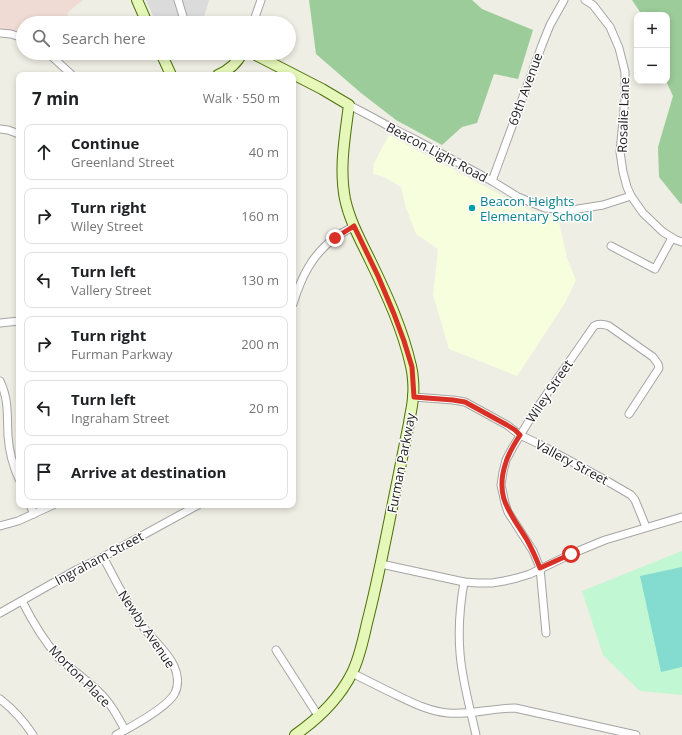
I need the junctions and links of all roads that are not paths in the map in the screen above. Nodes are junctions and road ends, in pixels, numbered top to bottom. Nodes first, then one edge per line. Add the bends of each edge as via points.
1 (137, 0) edge
2 (178, 0) edge
3 (261, 0) edge
4 (564, 0) edge
5 (585, 0) edge
6 (144, 16) edge
7 (183, 16) edge
8 (255, 16) edge
9 (0, 33) edge
10 (16, 36) edge
11 (56, 60) edge
12 (164, 60) edge
13 (238, 60) edge
14 (266, 60) edge
15 (69, 72) edge
16 (170, 72) edge
17 (224, 72) edge
18 (290, 72) edge
19 (296, 75) edge
20 (348, 105) junction
21 (0, 129) edge
22 (16, 133) edge
23 (492, 181) junction
24 (631, 196) junction
25 (354, 226) junction
26 (672, 238) junction
27 (682, 242) edge
28 (611, 246) dead end
29 (296, 296) edge
30 (16, 321) edge
31 (0, 323) edge
32 (0, 381) edge
33 (414, 397) junction
34 (629, 414) dead end
35 (520, 435) junction
36 (16, 471) edge
37 (31, 508) edge
38 (47, 508) edge
39 (193, 508) edge
40 (34, 514) junction
41 (682, 517) edge
42 (0, 526) edge
43 (646, 527) junction
44 (103, 557) junction
45 (381, 564) junction
46 (540, 568) junction
47 (464, 582) junction
48 (22, 601) junction
49 (0, 613) edge
50 (546, 633) dead end
51 (276, 650) dead end
52 (352, 673) junction
53 (0, 699) edge
54 (471, 712) junction
55 (319, 717) junction
56 (125, 730) junction
57 (605, 732) edge
58 (32, 735) edge
59 (116, 735) edge
60 (295, 735) edge
61 (476, 735) edge
62 (636, 735) edge

1 - 6 street
2 - 7 street
3 - 8 street
4 - 23 street, 69th Avenue via 542,45
5 - 24 street, Rosalie Lane via 593,5 610,27 625,72 620,152
9 - 10 street
11 - 15 street
12 - 16 street
13 - 17 street
14 - 18 street, Beacon Light Road
19 - 20 street, Beacon Light Road
20 - 23 street, Beacon Light Road
20 - 25 street, Furman Parkway via 342,171 345,198
21 - 22 street
23 - 24 street, Beacon Light Road via 518,197 545,208 572,210 603,205
24 - 26 street, Rosalie Lane via 643,213
25 - 29 street via 317,254 310,263
25 - 33 street, Furman Parkway via 378,276 404,341 412,367
26 - 27 street, Rosalie Lane
26 - 28 street via 655,269
30 - 31 street
32 - 36 street via 6,400 8,436
33 - 35 street, Vallery Street via 465,402
33 - 45 street, Furman Parkway
34 - 35 street, Wiley Street via 659,368 658,364 609,326 597,324
35 - 43 street, Vallery Street via 631,495
35 - 46 street, Wiley Street via 506,460 501,485 508,512 533,551
37 - 40 street
38 - 40 street
39 - 44 street, Ingraham Street
40 - 42 street
41 - 43 street
43 - 46 street via 605,540
44 - 48 street, Ingraham Street
44 - 56 street, Newby Avenue via 137,618 172,661 176,672 177,686 170,700
45 - 47 street
45 - 52 street, Furman Parkway via 363,642
46 - 47 street via 530,574 504,581
46 - 50 street, Wiley Street
47 - 54 street via 459,636
48 - 49 street, Ingraham Street
48 - 56 street, Morton Place via 52,648 101,693
51 - 55 street
52 - 54 street via 426,709 448,713
52 - 55 street, Furman Parkway via 338,696
53 - 58 street
54 - 57 street via 515,708
54 - 61 street
55 - 60 street, Furman Parkway
56 - 59 street
57 - 62 street

